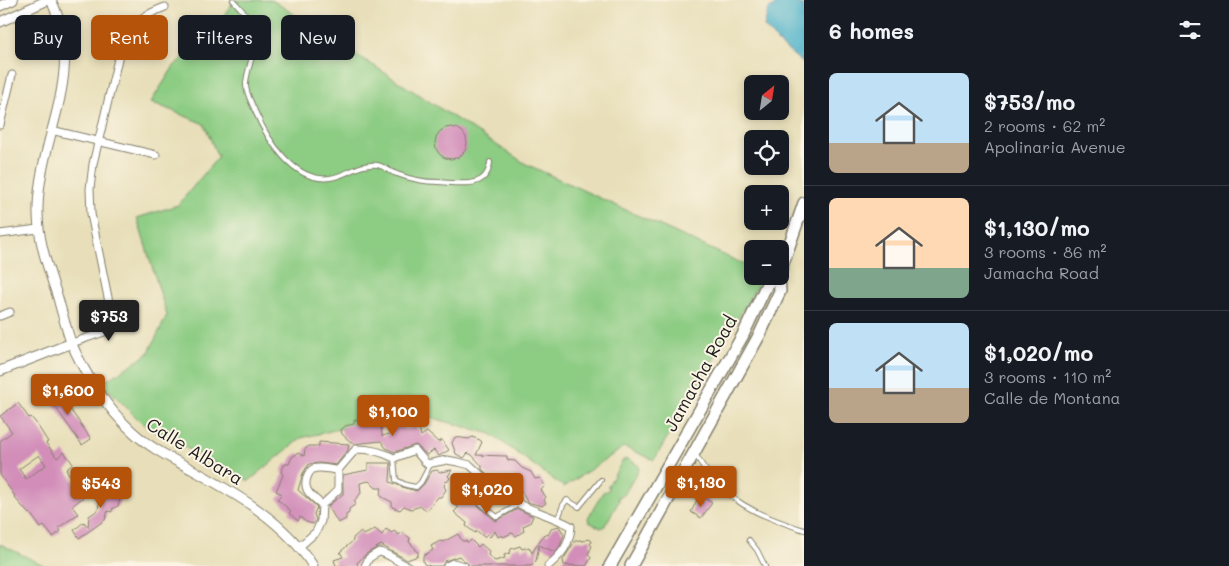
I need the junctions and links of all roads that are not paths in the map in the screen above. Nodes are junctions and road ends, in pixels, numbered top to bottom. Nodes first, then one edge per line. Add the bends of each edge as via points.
1 (13, 0) edge
2 (49, 0) edge
3 (233, 0) edge
4 (0, 6) edge
5 (165, 7) dead end
6 (0, 22) edge
7 (12, 75) dead end
8 (0, 122) edge
9 (52, 130) junction
10 (98, 141) junction
11 (156, 155) dead end
12 (490, 162) dead end
13 (804, 202) edge
14 (38, 229) junction
15 (0, 234) edge
16 (789, 246) edge
17 (767, 285) edge
18 (779, 285) edge
19 (10, 312) dead end
20 (0, 316) edge
21 (72, 343) junction
22 (0, 371) edge
23 (694, 451) junction
24 (673, 457) junction
25 (394, 458) junction
26 (431, 463) junction
27 (338, 470) junction
28 (601, 480) dead end
29 (487, 481) junction
30 (519, 504) junction
31 (322, 505) junction
32 (556, 518) junction
33 (804, 530) edge
34 (748, 540) dead end
35 (300, 546) junction
36 (399, 565) edge
37 (313, 566) edge
38 (365, 566) edge
39 (408, 566) edge
40 (446, 566) edge
41 (464, 566) edge
42 (548, 566) edge
43 (610, 566) edge
44 (632, 566) edge
45 (765, 566) edge

1 - 4 street
2 - 6 street
2 - 9 street, Calle Albara via 64,35 66,62
3 - 12 lane via 254,27 255,49 246,84 250,99 262,128 290,165 310,176 329,178 364,165 378,165 397,174 433,182 472,183 483,179 489,171
5 - 10 street via 140,18 122,38
7 - 8 street
9 - 10 street
9 - 14 street, Calle Albara via 39,182
10 - 11 street
10 - 21 street via 91,176 91,214 113,322 107,331
13 - 16 main road
14 - 15 street
14 - 21 street, Calle Albara
17 - 24 main road, Jamacha Road via 743,335
18 - 23 main road, Jamacha Road via 780,291 760,334
19 - 20 street
21 - 22 street
21 - 35 street, Calle Albara via 93,384 116,416 133,432 241,498
23 - 24 main road
23 - 33 lane via 702,468 734,500 758,514
23 - 44 main road, Jamacha Road
24 - 43 main road, Jamacha Road
25 - 26 street via 415,450 427,464
25 - 26 lane via 396,480 406,486 416,486 421,482
25 - 27 street via 384,452 356,449
26 - 29 street via 447,460 470,465
27 - 31 street via 338,490
27 - 31 street via 316,468 307,477 306,492
28 - 32 lane via 579,507 567,500
29 - 30 street via 511,482
29 - 30 lane via 478,501 497,517
30 - 32 street
31 - 35 street via 320,526
32 - 42 street via 571,526 571,535 561,554
34 - 45 lane
35 - 37 street, Calle Albara
36 - 38 street via 385,552 379,552 369,558
36 - 39 street
40 - 41 street via 452,563

